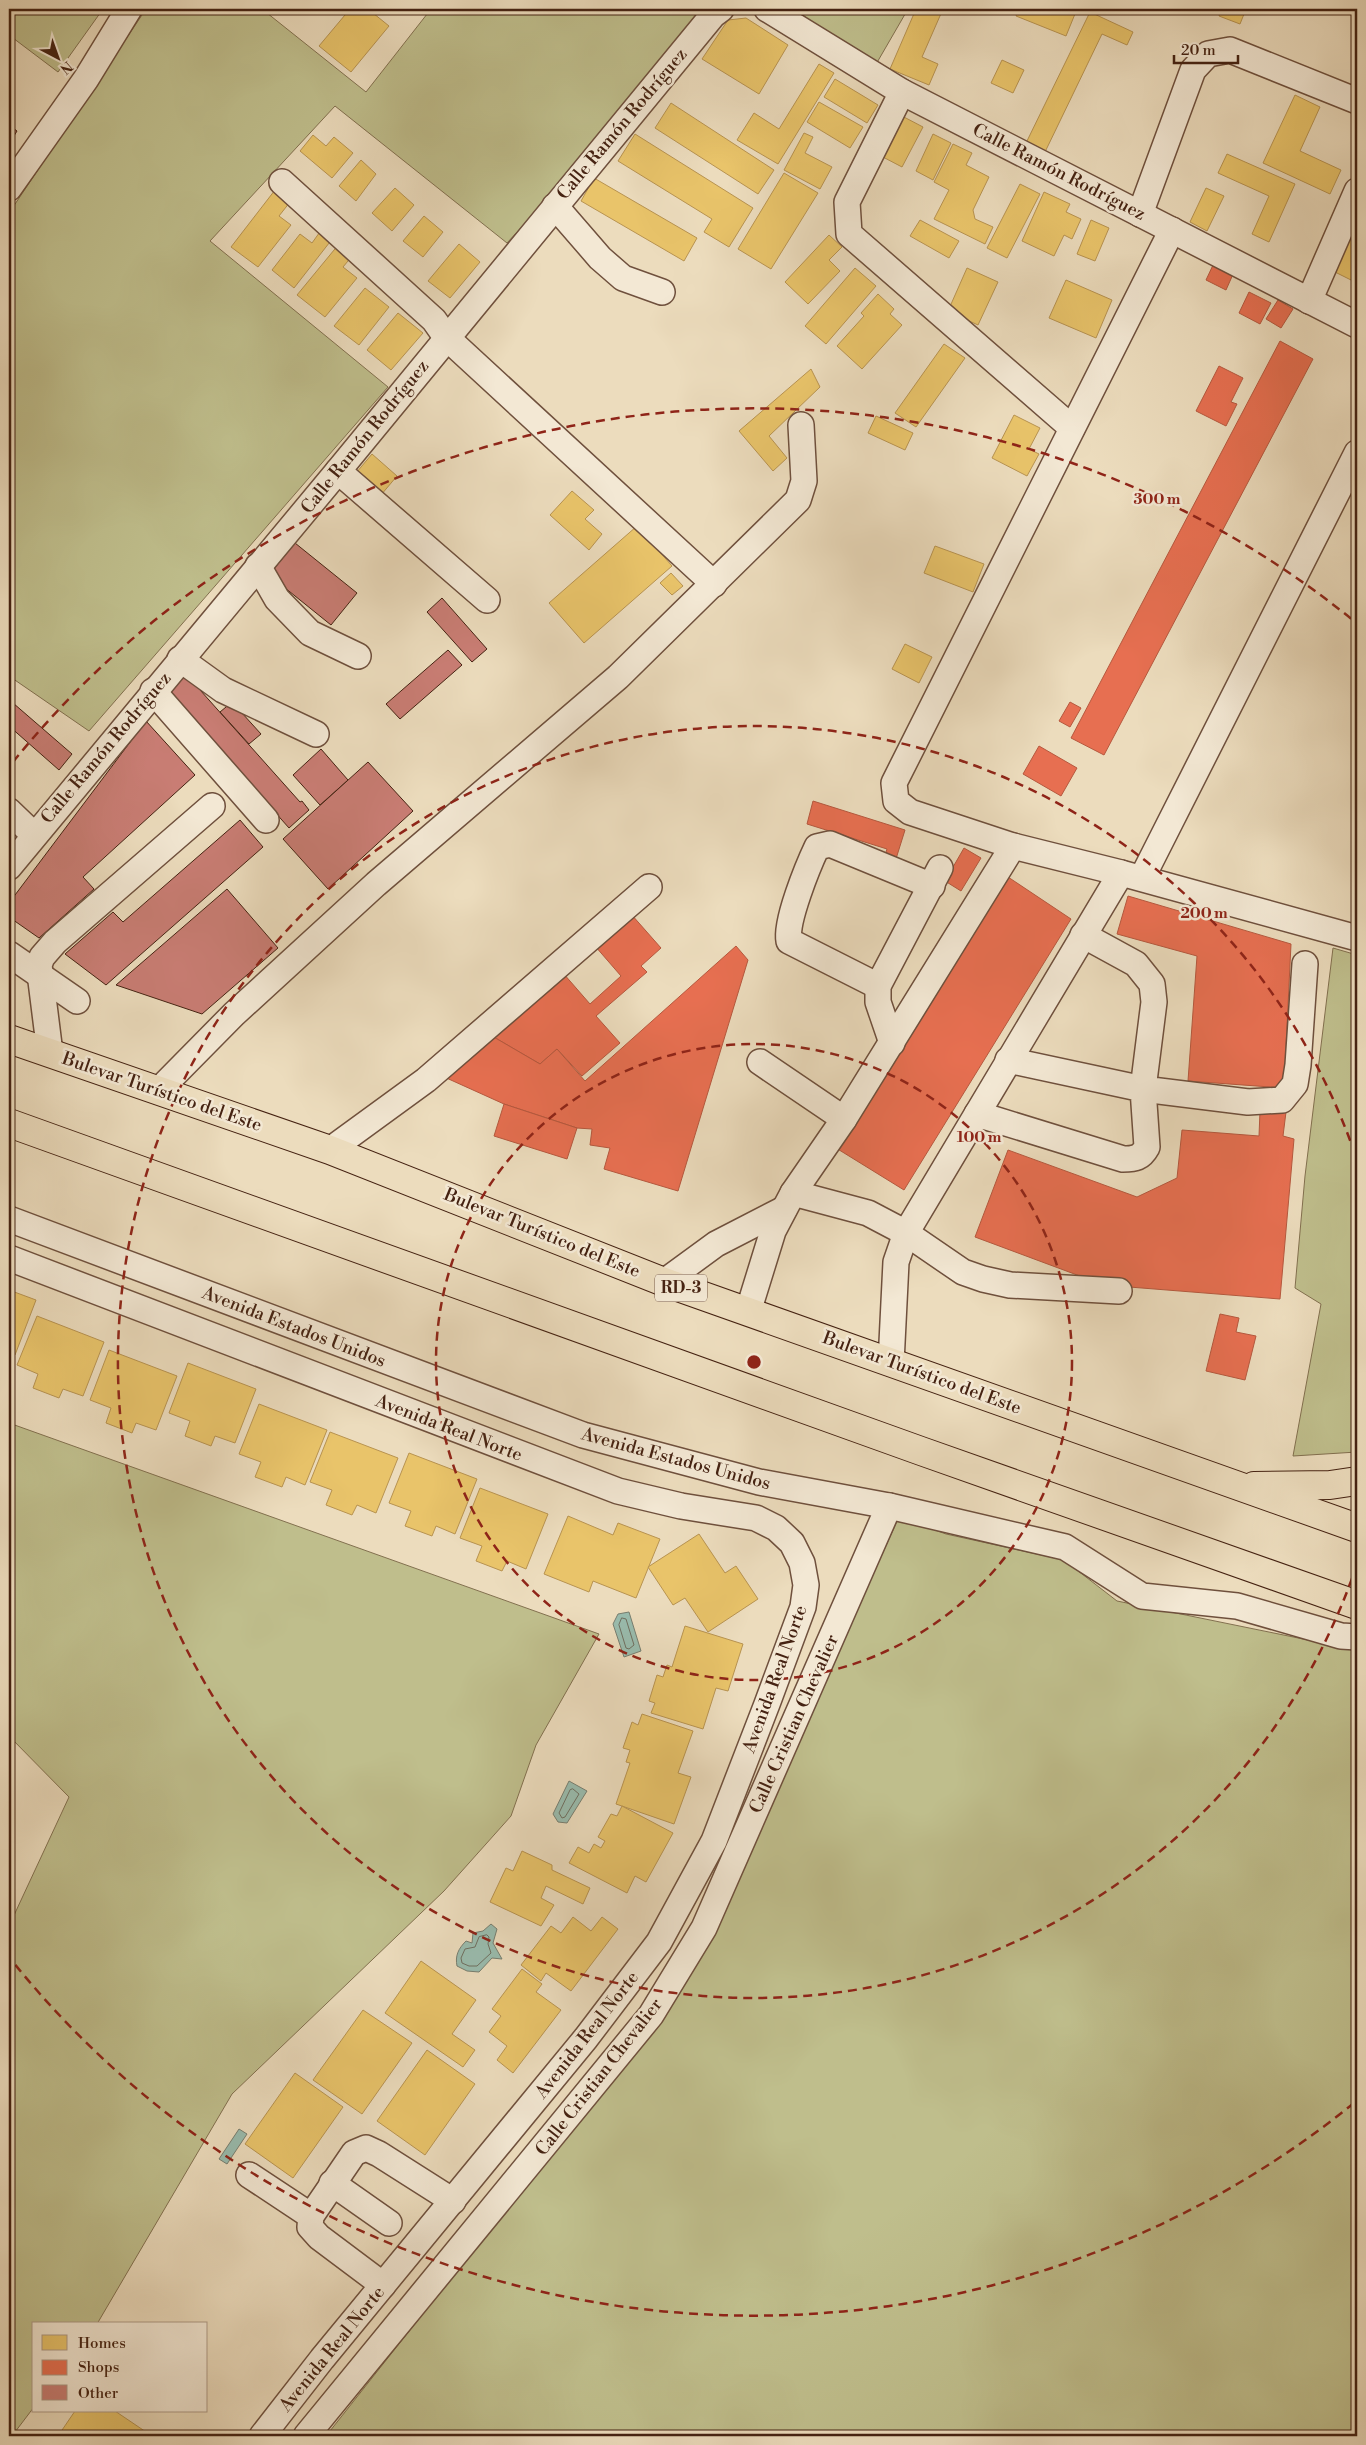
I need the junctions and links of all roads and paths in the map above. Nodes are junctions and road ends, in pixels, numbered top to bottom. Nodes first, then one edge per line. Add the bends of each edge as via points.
1 (130, 9) edge
2 (722, 9) edge
3 (768, 9) edge
4 (902, 92) junction
5 (1357, 101) edge
6 (282, 182) dead end
7 (9, 188) edge
8 (1357, 191) edge
9 (555, 206) junction
10 (1140, 214) junction
11 (1172, 230) junction
12 (662, 292) dead end
13 (1309, 301) junction
14 (1357, 325) edge
15 (446, 337) junction
16 (801, 425) dead end
17 (1072, 428) junction
18 (1357, 453) edge
19 (338, 472) junction
20 (258, 566) junction
21 (714, 584) junction
22 (487, 600) dead end
23 (358, 656) dead end
24 (180, 659) junction
25 (153, 691) junction
26 (316, 734) dead end
27 (212, 806) dead end
28 (9, 811) edge
29 (266, 820) dead end
30 (34, 835) junction
31 (1013, 846) junction
32 (9, 866) edge
33 (1132, 876) junction
34 (650, 887) dead end
35 (1083, 935) junction
36 (1357, 937) edge
37 (9, 954) edge
38 (1305, 964) dead end
39 (39, 974) junction
40 (878, 986) junction
41 (77, 1001) dead end
42 (9, 1039) edge
43 (892, 1043) junction
44 (50, 1053) junction
45 (1008, 1060) junction
46 (760, 1062) dead end
47 (1143, 1089) junction
48 (158, 1091) junction
49 (977, 1114) junction
50 (844, 1119) junction
51 (9, 1123) edge
52 (330, 1150) junction
53 (789, 1201) junction
54 (9, 1220) edge
55 (906, 1233) junction
56 (9, 1258) edge
57 (664, 1282) junction
58 (1119, 1291) dead end
59 (748, 1312) junction
60 (892, 1363) junction
61 (1357, 1481) edge
62 (1235, 1486) junction
63 (889, 1506) junction
64 (1357, 1528) edge
65 (1357, 1606) edge
66 (1357, 1637) edge
67 (249, 2175) dead end
68 (332, 2183) junction
69 (453, 2201) junction
70 (311, 2216) junction
71 (389, 2223) dead end
72 (384, 2285) junction
73 (262, 2436) edge
74 (306, 2436) edge

1 - 7 street via 86,79
2 - 9 street, Calle Ramón Rodríguez via 712,14
3 - 4 street, Calle Ramón Rodríguez
4 - 10 street, Calle Ramón Rodríguez
4 - 17 street via 846,202 849,234
5 - 10 street via 1230,50 1208,54 1193,70
6 - 15 street via 434,320
8 - 13 street
9 - 12 street via 600,258 623,278
9 - 15 street, Calle Ramón Rodríguez
10 - 11 street, Calle Ramón Rodríguez
11 - 13 street, Calle Ramón Rodríguez
11 - 17 street
13 - 14 street, Calle Ramón Rodríguez
15 - 19 street, Calle Ramón Rodríguez
15 - 21 street
16 - 21 street via 804,481 798,500
17 - 31 street via 894,783 896,801 910,812
18 - 33 street
19 - 20 street, Calle Ramón Rodríguez
19 - 22 street
20 - 23 street via 277,599 310,633
20 - 24 street, Calle Ramón Rodríguez
21 - 48 street via 618,677 369,891 234,1014
24 - 25 street, Calle Ramón Rodríguez
24 - 26 street via 223,690
25 - 29 street
25 - 30 street, Calle Ramón Rodríguez
27 - 39 street via 55,942 42,957
28 - 30 street
30 - 32 street, Calle Ramón Rodríguez
31 - 33 street
31 - 43 street
33 - 35 street
33 - 36 street
34 - 52 street via 426,1080
35 - 45 street
35 - 47 street via 1136,964 1152,984 1154,1002
37 - 39 street
38 - 47 street via 1295,1084 1282,1100 1248,1102
39 - 41 street
39 - 44 street
40 - 40 street via 789,942 792,917 810,861 818,847 830,844 936,877
40 - 43 street via 878,1002
42 - 44 highway, Bulevar Turístico del Este / RD-3
43 - 50 street
44 - 48 highway, Bulevar Turístico del Este / RD-3
45 - 47 street
45 - 49 street
46 - 50 street
47 - 49 street via 1146,1146 1137,1158 1123,1159
48 - 52 highway, Bulevar Turístico del Este / RD-3
49 - 55 street
50 - 53 street
51 - 65 highway
52 - 57 highway, Bulevar Turístico del Este / RD-3
53 - 55 street via 868,1213
53 - 57 street via 716,1244
53 - 59 street via 773,1231
54 - 63 street, Avenida Estados Unidos via 583,1435 759,1482
55 - 58 street via 963,1272 983,1279 1010,1285
55 - 60 street via 896,1262
56 - 69 street, Avenida Real Norte via 618,1491 681,1506 756,1518 787,1538 802,1563 806,1585 803,1607 767,1704 714,1840 659,1942 586,2038
57 - 59 highway, Bulevar Turístico del Este / RD-3
59 - 60 highway, Bulevar Turístico del Este / RD-3
60 - 62 highway, Bulevar Turístico del Este / RD-3
61 - 62 highway via 1330,1485
62 - 64 highway, Bulevar Turístico del Este / RD-3
63 - 66 street, Avenida Estados Unidos via 1066,1548 1142,1596 1238,1606 1341,1636
63 - 74 street, Calle Cristian Chevalier via 704,1928 651,2016
67 - 70 street
68 - 69 street via 355,2151 366,2148
68 - 70 street
68 - 71 street
69 - 72 street, Avenida Real Norte
70 - 72 street via 310,2227 314,2233
72 - 73 street, Avenida Real Norte

